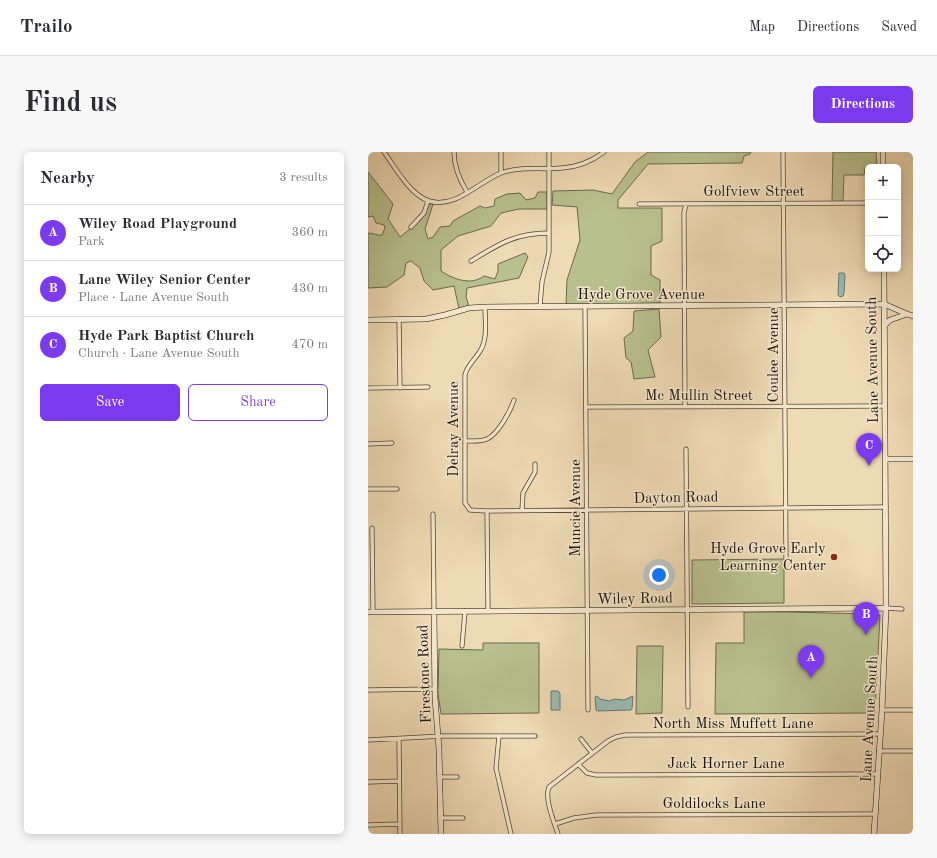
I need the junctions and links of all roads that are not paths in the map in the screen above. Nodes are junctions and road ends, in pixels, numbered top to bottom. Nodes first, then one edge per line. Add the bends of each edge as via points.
1 (384, 152) edge
2 (454, 152) edge
3 (501, 152) edge
4 (549, 152) edge
5 (604, 152) edge
6 (783, 152) edge
7 (883, 152) edge
8 (883, 164) edge
9 (549, 168) junction
10 (501, 173) junction
11 (468, 192) junction
12 (428, 200) junction
13 (784, 203) junction
14 (865, 203) edge
15 (640, 204) dead end
16 (686, 204) junction
17 (411, 227) dead end
18 (550, 233) junction
19 (471, 261) dead end
20 (884, 272) edge
21 (884, 304) junction
22 (684, 305) junction
23 (784, 305) junction
24 (540, 306) junction
25 (585, 306) junction
26 (485, 307) junction
27 (907, 314) junction
28 (913, 316) edge
29 (368, 320) edge
30 (399, 320) junction
31 (884, 326) junction
32 (428, 387) dead end
33 (368, 388) edge
34 (400, 388) junction
35 (514, 400) dead end
36 (785, 406) junction
37 (885, 406) junction
38 (586, 407) junction
39 (685, 407) junction
40 (465, 441) junction
41 (392, 443) dead end
42 (368, 444) edge
43 (686, 449) dead end
44 (885, 459) junction
45 (913, 459) edge
46 (535, 464) dead end
47 (368, 489) edge
48 (397, 489) dead end
49 (886, 507) junction
50 (468, 508) joint
51 (786, 508) junction
52 (686, 509) junction
53 (522, 510) junction
54 (587, 510) junction
55 (487, 511) junction
56 (433, 514) dead end
57 (372, 528) dead end
58 (786, 558) dead end
59 (886, 608) junction
60 (902, 609) dead end
61 (587, 610) junction
62 (687, 610) junction
63 (434, 611) junction
64 (465, 611) junction
65 (488, 611) junction
66 (370, 612) edge
67 (462, 646) dead end
68 (434, 689) junction
69 (368, 690) edge
70 (688, 707) dead end
71 (588, 710) dead end
72 (882, 710) junction
73 (913, 710) edge
74 (880, 734) junction
75 (499, 736) junction
76 (535, 736) dead end
77 (438, 737) junction
78 (399, 739) junction
79 (580, 739) dead end
80 (368, 740) edge
81 (879, 751) junction
82 (913, 751) edge
83 (592, 753) junction
84 (578, 764) junction
85 (878, 774) junction
86 (440, 777) junction
87 (457, 777) dead end
88 (399, 781) junction
89 (368, 782) edge
90 (875, 814) junction
91 (441, 818) junction
92 (463, 818) dead end
93 (400, 824) junction
94 (554, 824) junction
95 (368, 825) edge
96 (400, 834) edge
97 (441, 834) edge
98 (511, 834) edge
99 (558, 834) edge
100 (874, 834) edge

1 - 12 street via 413,190
2 - 11 street via 456,169
3 - 10 street
4 - 9 street
5 - 9 street via 578,165
6 - 13 street, Coulee Avenue
7 - 8 street
9 - 10 street via 525,168
9 - 18 street
10 - 11 street
11 - 12 street via 452,200
12 - 17 street via 424,213
13 - 14 street, Golfview Street
13 - 16 street, Golfview Street
13 - 23 street, Coulee Avenue
15 - 16 street, Golfview Street
16 - 22 street
18 - 19 street via 512,238
18 - 24 street
20 - 21 street, Lane Avenue South
21 - 23 street, Hyde Grove Avenue
21 - 27 street, Hyde Grove Avenue
21 - 31 street, Lane Avenue South
22 - 23 street, Hyde Grove Avenue
22 - 25 street, Hyde Grove Avenue
22 - 39 street
23 - 36 street, Coulee Avenue
24 - 25 street, Hyde Grove Avenue
24 - 26 street, Hyde Grove Avenue
25 - 38 street, Muncie Avenue
26 - 30 street, Hyde Grove Avenue via 469,308 431,318
26 - 40 street, Delray Avenue via 484,343 464,375
27 - 28 street, Hyde Grove Avenue
27 - 31 street via 890,320
29 - 30 street, Hyde Grove Avenue
30 - 34 street
31 - 37 street, Lane Avenue South
32 - 34 street
33 - 34 street
35 - 40 street via 509,412 490,437 481,441
36 - 37 street, Mc Mullin Street
36 - 39 street, Mc Mullin Street
36 - 51 street, Coulee Avenue
37 - 44 street, Lane Avenue South
38 - 39 street, Mc Mullin Street
38 - 54 street, Muncie Avenue
40 - 50 street, Delray Avenue via 465,503
41 - 42 street
43 - 52 street
44 - 45 street
44 - 49 street, Lane Avenue South
46 - 53 street via 534,472 522,492
47 - 48 street
49 - 51 street, Dayton Road
49 - 59 street, Lane Avenue South
50 - 55 street, Dayton Road
51 - 52 street, Dayton Road
51 - 58 street, Coulee Avenue
52 - 54 street, Dayton Road
52 - 62 street
53 - 54 street, Dayton Road
53 - 55 street, Dayton Road
54 - 61 street, Muncie Avenue
55 - 65 street
56 - 63 street, Firestone Road
57 - 66 street
59 - 60 street, Wiley Road
59 - 62 street, Wiley Road
59 - 72 street, Lane Avenue South
61 - 62 street, Wiley Road
61 - 65 street, Wiley Road
61 - 71 street, Muncie Avenue
62 - 70 street
63 - 64 street, Wiley Road
63 - 66 street, Wiley Road
63 - 68 street, Firestone Road
64 - 65 street, Wiley Road
64 - 67 street
68 - 69 street
68 - 77 street, Firestone Road
72 - 73 street
72 - 74 street, Lane Avenue South
74 - 81 street, Lane Avenue South
74 - 83 street, North Miss Muffett Lane via 620,736 612,738
75 - 76 street
75 - 77 street
75 - 98 street via 496,768
77 - 78 street
77 - 86 street, Firestone Road
78 - 80 street
78 - 88 street
79 - 83 street
81 - 82 street
81 - 85 street, Lane Avenue South
83 - 84 street, North Miss Muffett Lane
84 - 85 street, Jack Horner Lane via 587,772 596,775
84 - 94 street, North Miss Muffett Lane via 548,790 547,798
85 - 90 street, Lane Avenue South
86 - 87 street
86 - 91 street, Firestone Road
88 - 89 street
88 - 93 street
90 - 94 street, Goldilocks Lane via 596,815
90 - 100 street, Lane Avenue South
91 - 92 street
91 - 97 street, Firestone Road
93 - 95 street
93 - 96 street
94 - 99 street

